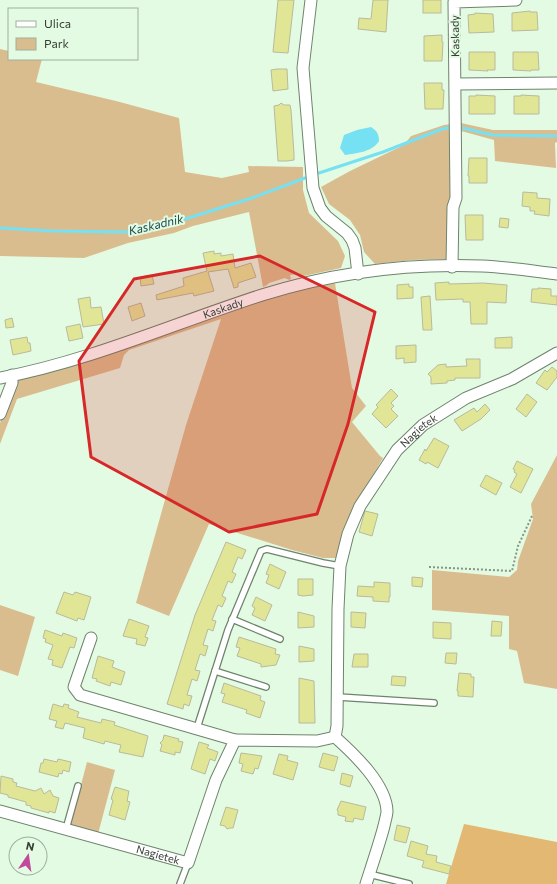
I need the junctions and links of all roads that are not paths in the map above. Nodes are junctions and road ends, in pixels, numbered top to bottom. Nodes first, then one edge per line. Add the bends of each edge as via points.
1 (311, 0) edge
2 (516, 0) edge
3 (454, 1) edge
4 (557, 83) edge
5 (456, 84) junction
6 (452, 267) junction
7 (358, 274) junction
8 (557, 274) edge
9 (557, 353) edge
10 (12, 375) junction
11 (0, 378) edge
12 (0, 414) edge
13 (340, 566) junction
14 (232, 619) junction
15 (91, 638) dead end
16 (280, 640) dead end
17 (215, 671) junction
18 (266, 687) dead end
19 (338, 697) junction
20 (434, 703) dead end
21 (197, 728) junction
22 (335, 737) junction
23 (235, 740) junction
24 (78, 786) dead end
25 (0, 812) edge
26 (66, 829) junction
27 (188, 863) junction
28 (367, 879) edge
29 (180, 884) edge
30 (409, 884) edge

1 - 7 street via 304,68 313,188 320,208 326,216 352,240
2 - 3 street, Kaskady
3 - 5 street, Kaskady
4 - 5 street
5 - 6 street, Kaskady via 456,198 453,207
6 - 7 street, Kaskady
6 - 8 street, Kaskady via 482,266
7 - 10 street, Kaskady via 263,295 85,356
9 - 13 street, Nagietek via 512,379 466,398 423,425 397,450 360,506 348,534
10 - 11 street, Kaskady
10 - 12 street via 12,383
13 - 14 lane via 267,549 261,551
13 - 19 street, Nagietek
14 - 16 lane
14 - 17 lane
15 - 21 street via 74,688 80,695
17 - 18 lane
17 - 21 lane
19 - 20 lane
19 - 22 street, Nagietek
21 - 23 street
22 - 23 street via 317,741
22 - 28 street via 372,776 384,795 387,811 380,843
23 - 27 street, Nagietek via 214,786
24 - 26 lane
25 - 26 street, Nagietek
26 - 27 street, Nagietek
27 - 29 lane
28 - 30 lane

